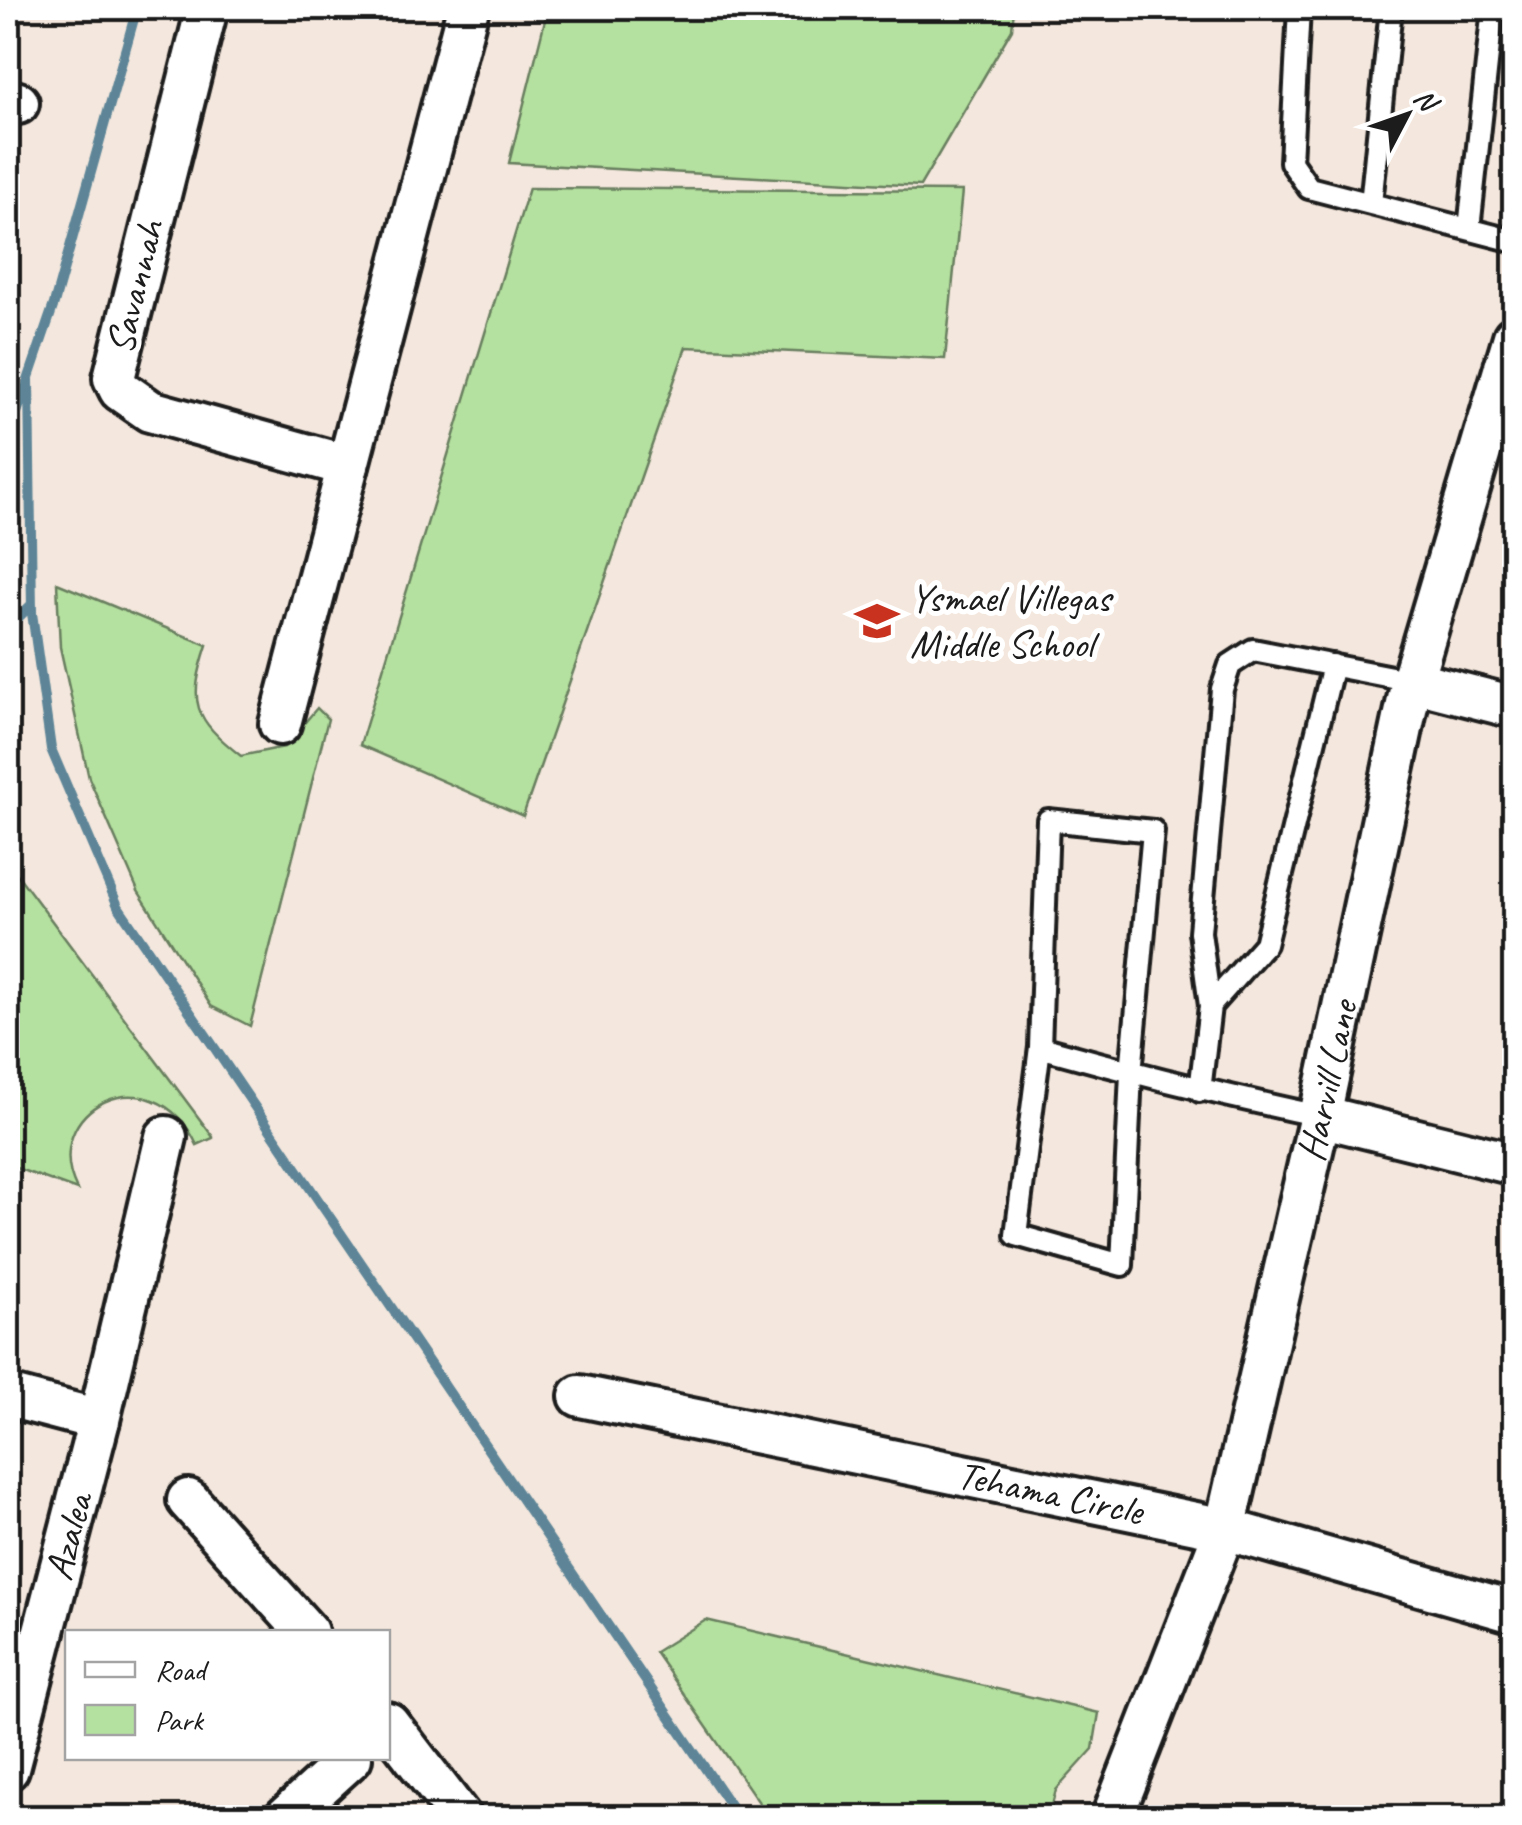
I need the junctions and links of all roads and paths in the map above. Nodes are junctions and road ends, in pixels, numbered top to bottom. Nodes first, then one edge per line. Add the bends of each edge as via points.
1 (207, 8) edge
2 (468, 8) edge
3 (1299, 8) edge
4 (1391, 8) edge
5 (1492, 8) edge
6 (1371, 204) junction
7 (1469, 229) junction
8 (1514, 241) edge
9 (1514, 337) edge
10 (348, 466) junction
11 (1333, 665) junction
12 (1412, 680) junction
13 (1514, 707) edge
14 (280, 724) dead end
15 (1210, 1006) junction
16 (1040, 1047) junction
17 (1131, 1073) junction
18 (1200, 1092) junction
19 (1320, 1116) junction
20 (166, 1137) dead end
21 (1514, 1164) edge
22 (8, 1396) edge
23 (580, 1396) dead end
24 (100, 1420) junction
25 (188, 1500) dead end
26 (1225, 1529) junction
27 (1514, 1612) edge
28 (304, 1630) edge
29 (390, 1727) edge
30 (350, 1760) edge
31 (8, 1768) edge
32 (285, 1818) edge
33 (461, 1818) edge
34 (1112, 1818) edge

1 - 10 street, Savannah via 114,378 150,410
2 - 10 street
3 - 6 lane via 1291,162 1309,188
4 - 6 lane
5 - 7 lane
6 - 7 lane
7 - 8 lane
9 - 12 street, Harvill Lane
10 - 14 street
11 - 12 lane
11 - 15 lane via 1266,944
11 - 15 lane via 1252,650 1230,664 1222,688 1200,932
12 - 13 street
12 - 19 street, Harvill Lane
15 - 18 lane
16 - 17 lane
16 - 17 lane via 1016,1235 1122,1265
16 - 17 lane via 1048,820 1153,831
17 - 18 lane
18 - 19 lane
19 - 21 street
19 - 26 street, Harvill Lane
20 - 24 street, Azalea
22 - 24 street
23 - 26 street, Tehama Circle
24 - 31 street, Azalea
25 - 28 street
26 - 27 street, Tehama Circle
26 - 34 street, Harvill Lane
29 - 33 street
30 - 32 street

